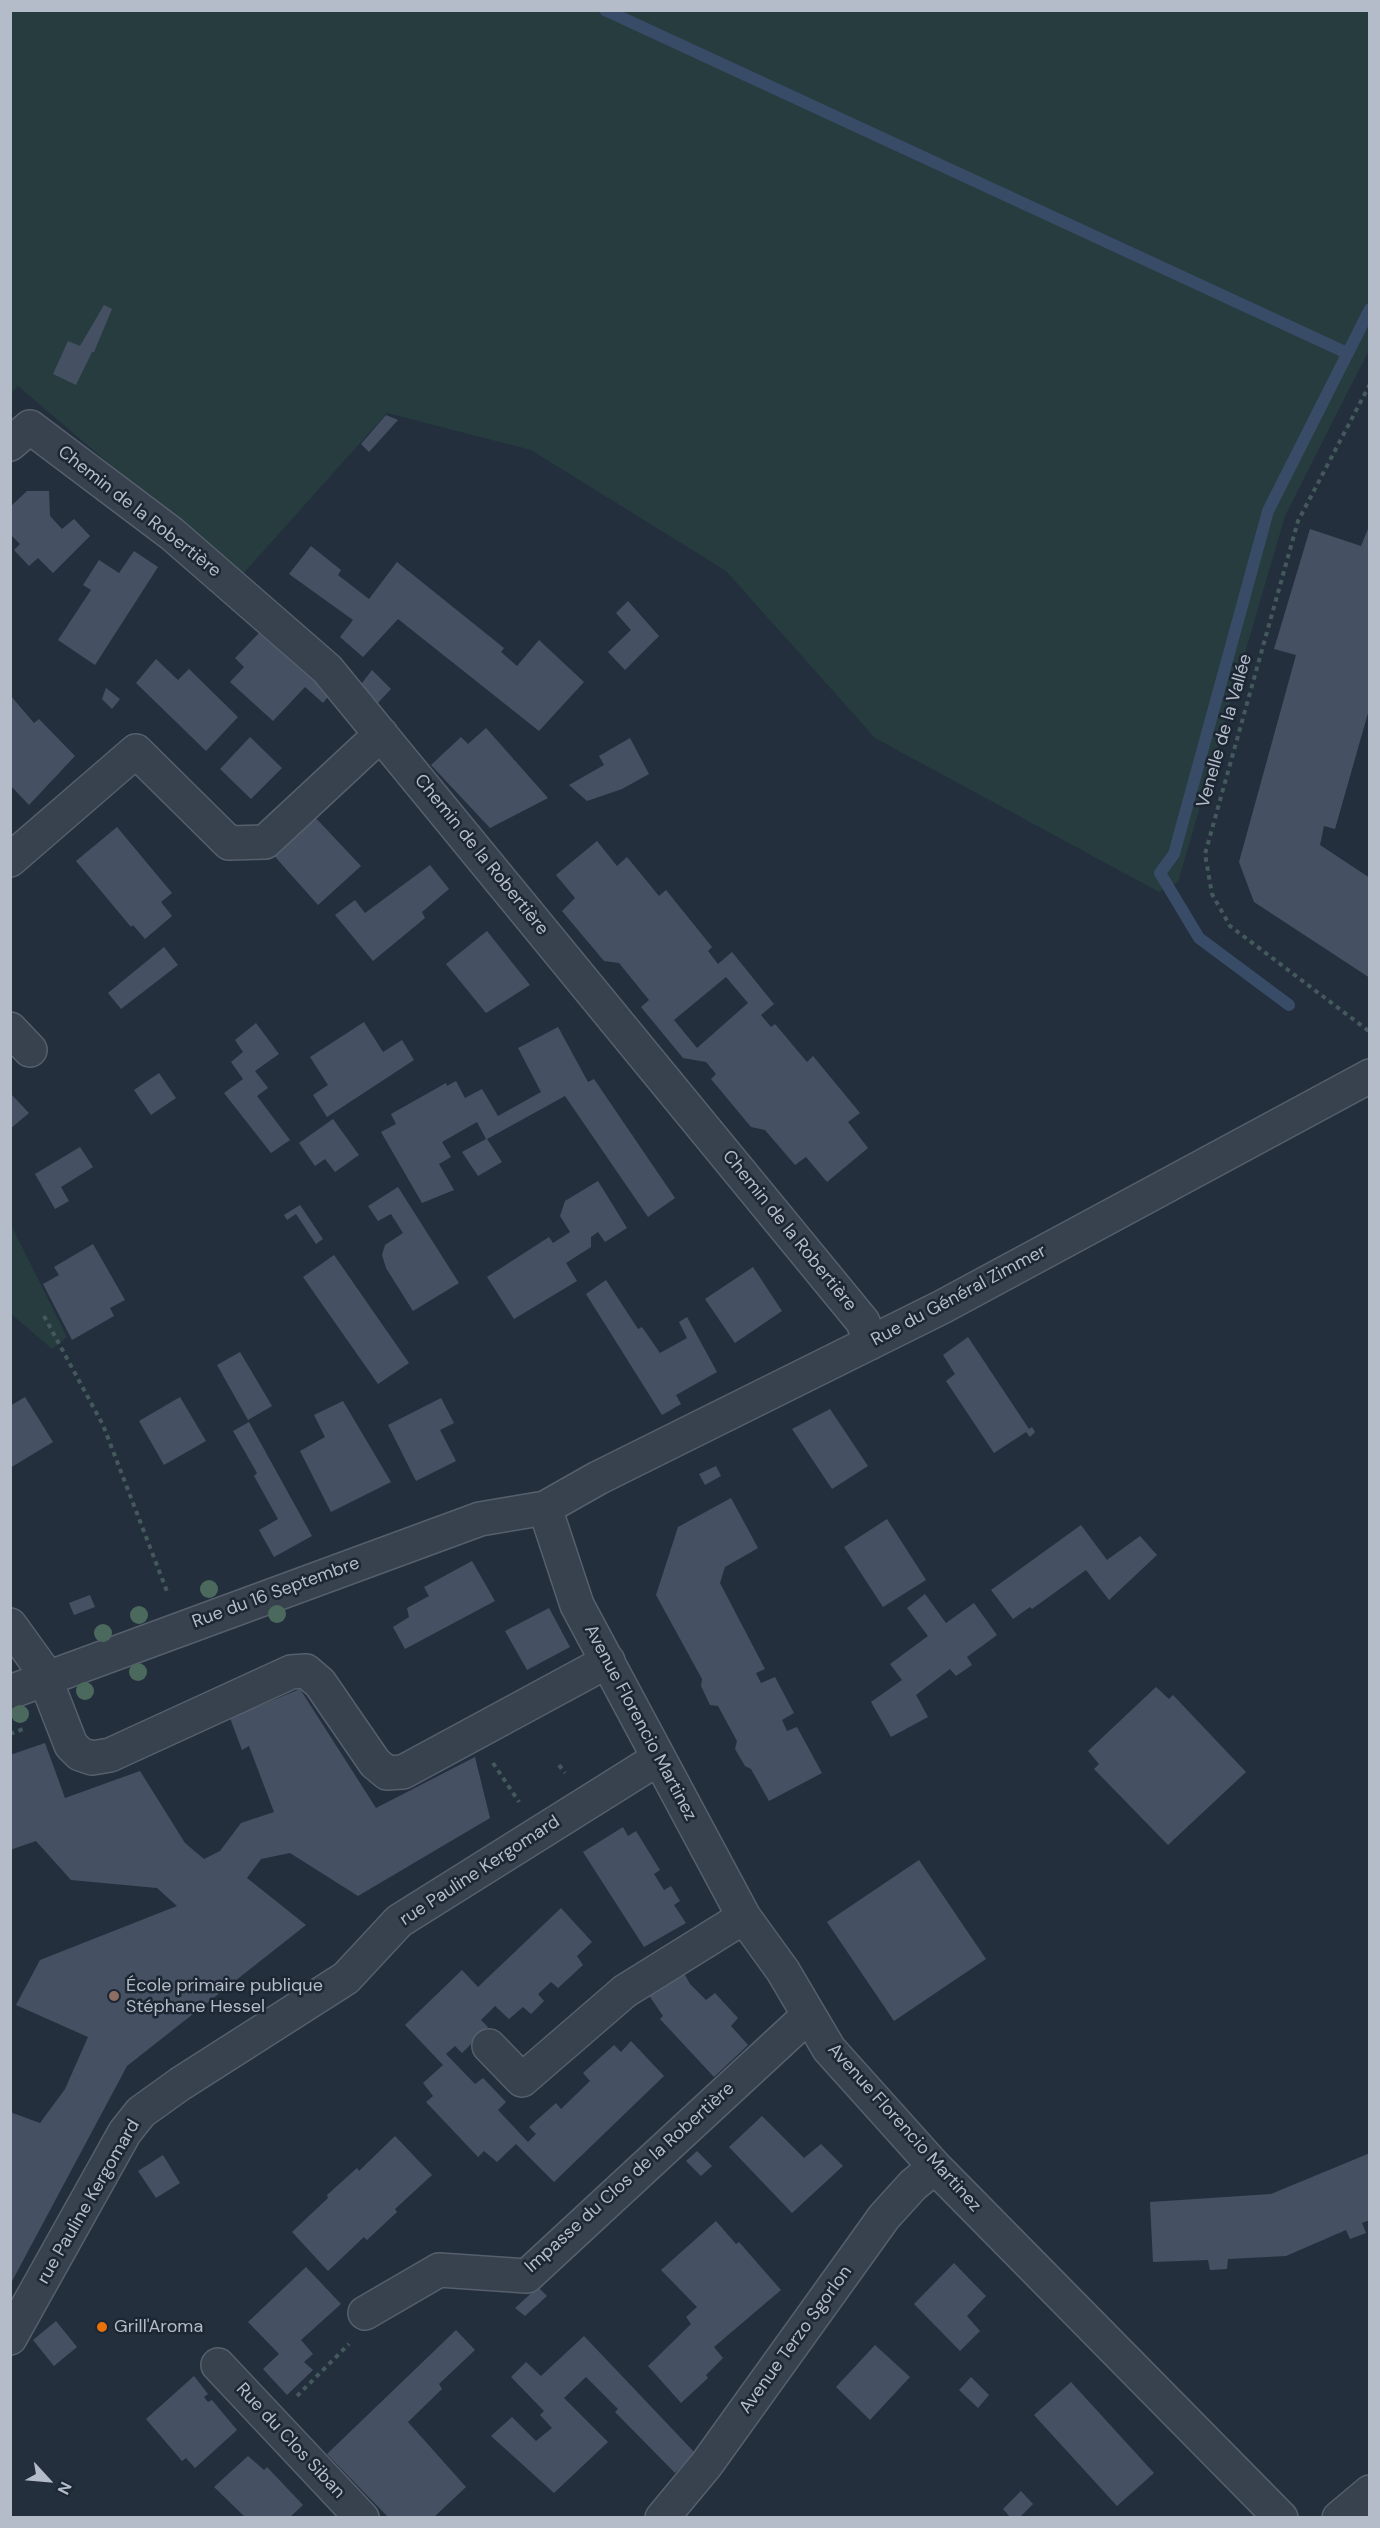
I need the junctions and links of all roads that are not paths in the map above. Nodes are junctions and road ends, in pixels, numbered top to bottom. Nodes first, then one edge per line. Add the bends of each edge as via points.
1 (20, 435) edge
2 (381, 734) junction
3 (10, 860) edge
4 (1370, 1076) edge
5 (870, 1343) junction
6 (545, 1508) junction
7 (10, 1625) edge
8 (608, 1661) junction
9 (46, 1678) junction
10 (10, 1692) edge
11 (659, 1758) junction
12 (744, 1917) junction
13 (809, 2015) junction
14 (489, 2046) dead end
15 (935, 2167) junction
16 (365, 2313) road end
17 (10, 2338) edge
18 (218, 2365) dead end
19 (1370, 2492) edge
20 (362, 2517) edge
21 (662, 2517) edge
22 (1281, 2517) edge
23 (1339, 2517) edge

1 - 2 street, Chemin de la Robertière via 172,534 327,669
2 - 3 street via 265,842 229,843 136,751
2 - 5 street, Chemin de la Robertière via 854,1310
4 - 5 street, Rue du Général Zimmer
5 - 6 street, Rue du Général Zimmer
6 - 8 street, Avenue Florencio Martinez via 577,1605
6 - 9 street, Rue du 16 Septembre via 480,1520
7 - 9 street
8 - 9 street via 403,1772 387,1773 375,1763 320,1683 306,1671 291,1672 110,1755 92,1758 71,1745
8 - 11 street, Avenue Florencio Martinez
9 - 10 street, Rue du 16 Septembre
11 - 12 street, Avenue Florencio Martinez
11 - 17 street, rue Pauline Kergomard via 399,1921 346,1978 141,2112 125,2132
12 - 13 street, Avenue Florencio Martinez
12 - 14 street via 625,1991 522,2080
13 - 15 street, Avenue Florencio Martinez via 829,2049
13 - 16 street, Impasse du Clos de la Robertière via 527,2276 439,2270
15 - 21 street, Avenue Terzo Sgorlon via 884,2217 706,2465
15 - 22 street, Avenue Florencio Martinez
18 - 20 street, Rue du Clos Siban
19 - 23 street

